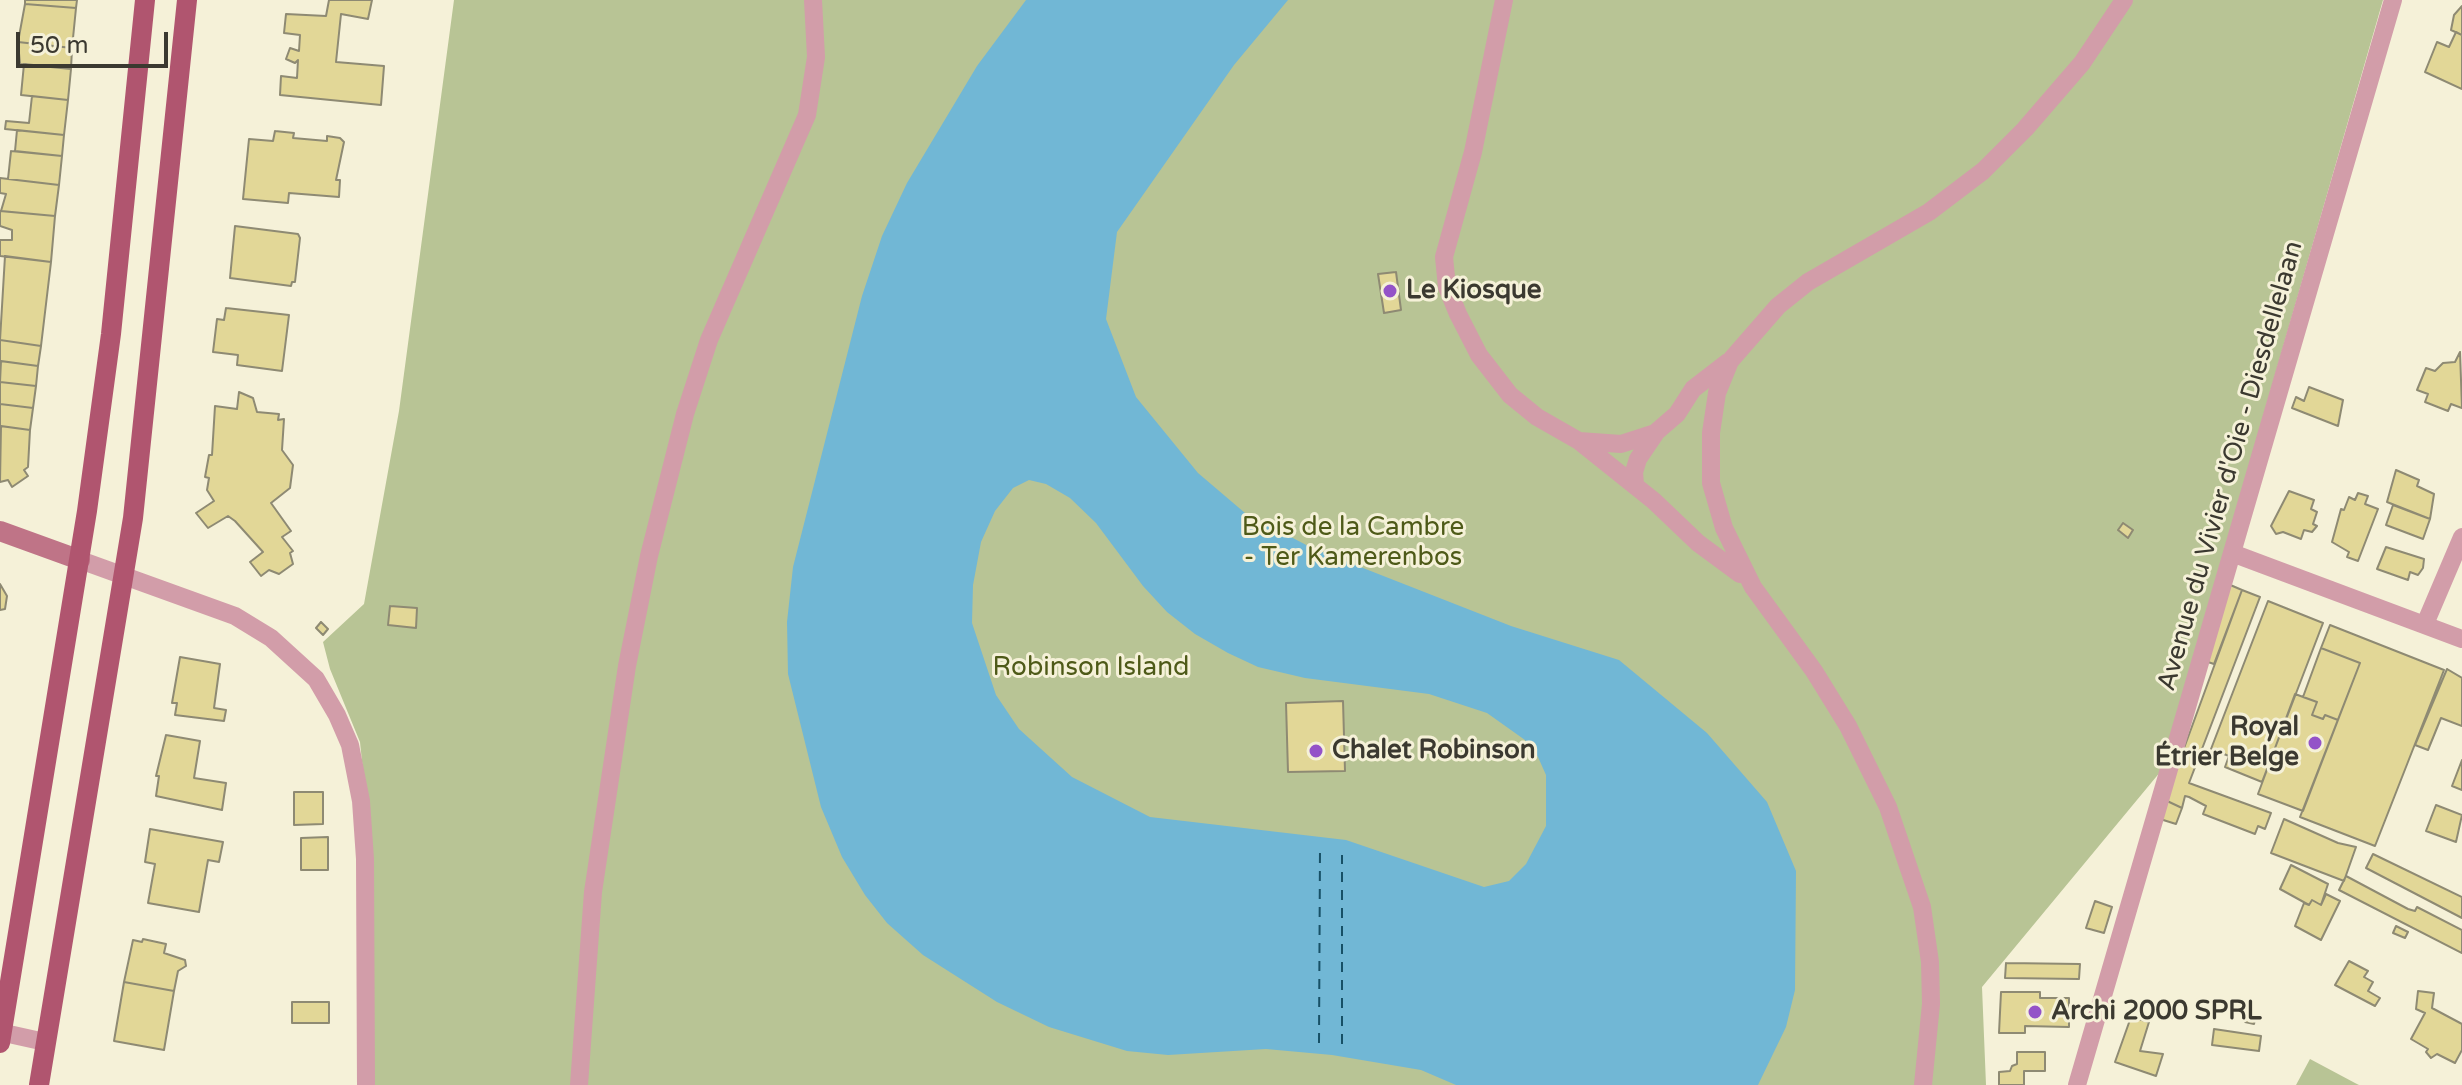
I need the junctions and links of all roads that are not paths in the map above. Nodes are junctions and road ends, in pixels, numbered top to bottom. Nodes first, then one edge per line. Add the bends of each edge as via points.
1 (145, 0) edge
2 (187, 0) edge
3 (813, 0) edge
4 (1504, 0) edge
5 (2124, 0) edge
6 (2393, 0) edge
7 (1730, 361) junction
8 (1655, 433) junction
9 (1579, 441) junction
10 (1635, 485) junction
11 (0, 531) edge
12 (2462, 537) edge
13 (2232, 553) junction
14 (80, 560) junction
15 (124, 576) junction
16 (1753, 587) junction
17 (2425, 624) junction
18 (2462, 639) edge
19 (1, 1036) edge
20 (45, 1042) junction
21 (39, 1085) edge
22 (366, 1085) edge
23 (579, 1085) edge
24 (1923, 1085) edge
25 (2077, 1085) edge

1 - 14 main road via 111,334
2 - 15 main road
3 - 23 street via 816,57 807,115 709,340 646,568 593,892
4 - 9 street via 1473,152 1444,257 1447,287 1491,374 1537,417
5 - 7 street via 2082,63 1983,171 1929,212 1808,282 1778,306
6 - 13 street, Avenue du Vivier d'Oie - Diesdellelaan
7 - 8 street via 1693,389 1677,414
7 - 16 street via 1715,407 1711,483 1729,542
8 - 9 street via 1621,444
8 - 10 street via 1638,459
9 - 10 street
10 - 16 street
11 - 14 street
12 - 17 street
13 - 17 street
13 - 25 street, Avenue du Vivier d'Oie - Diesdellelaan
14 - 15 street
14 - 19 main road
15 - 20 main road
15 - 22 street via 235,616 271,638 316,679 337,715 350,745 361,801
16 - 24 street via 1848,726 1906,856 1922,907 1930,962
17 - 18 street
19 - 20 street
20 - 21 main road

